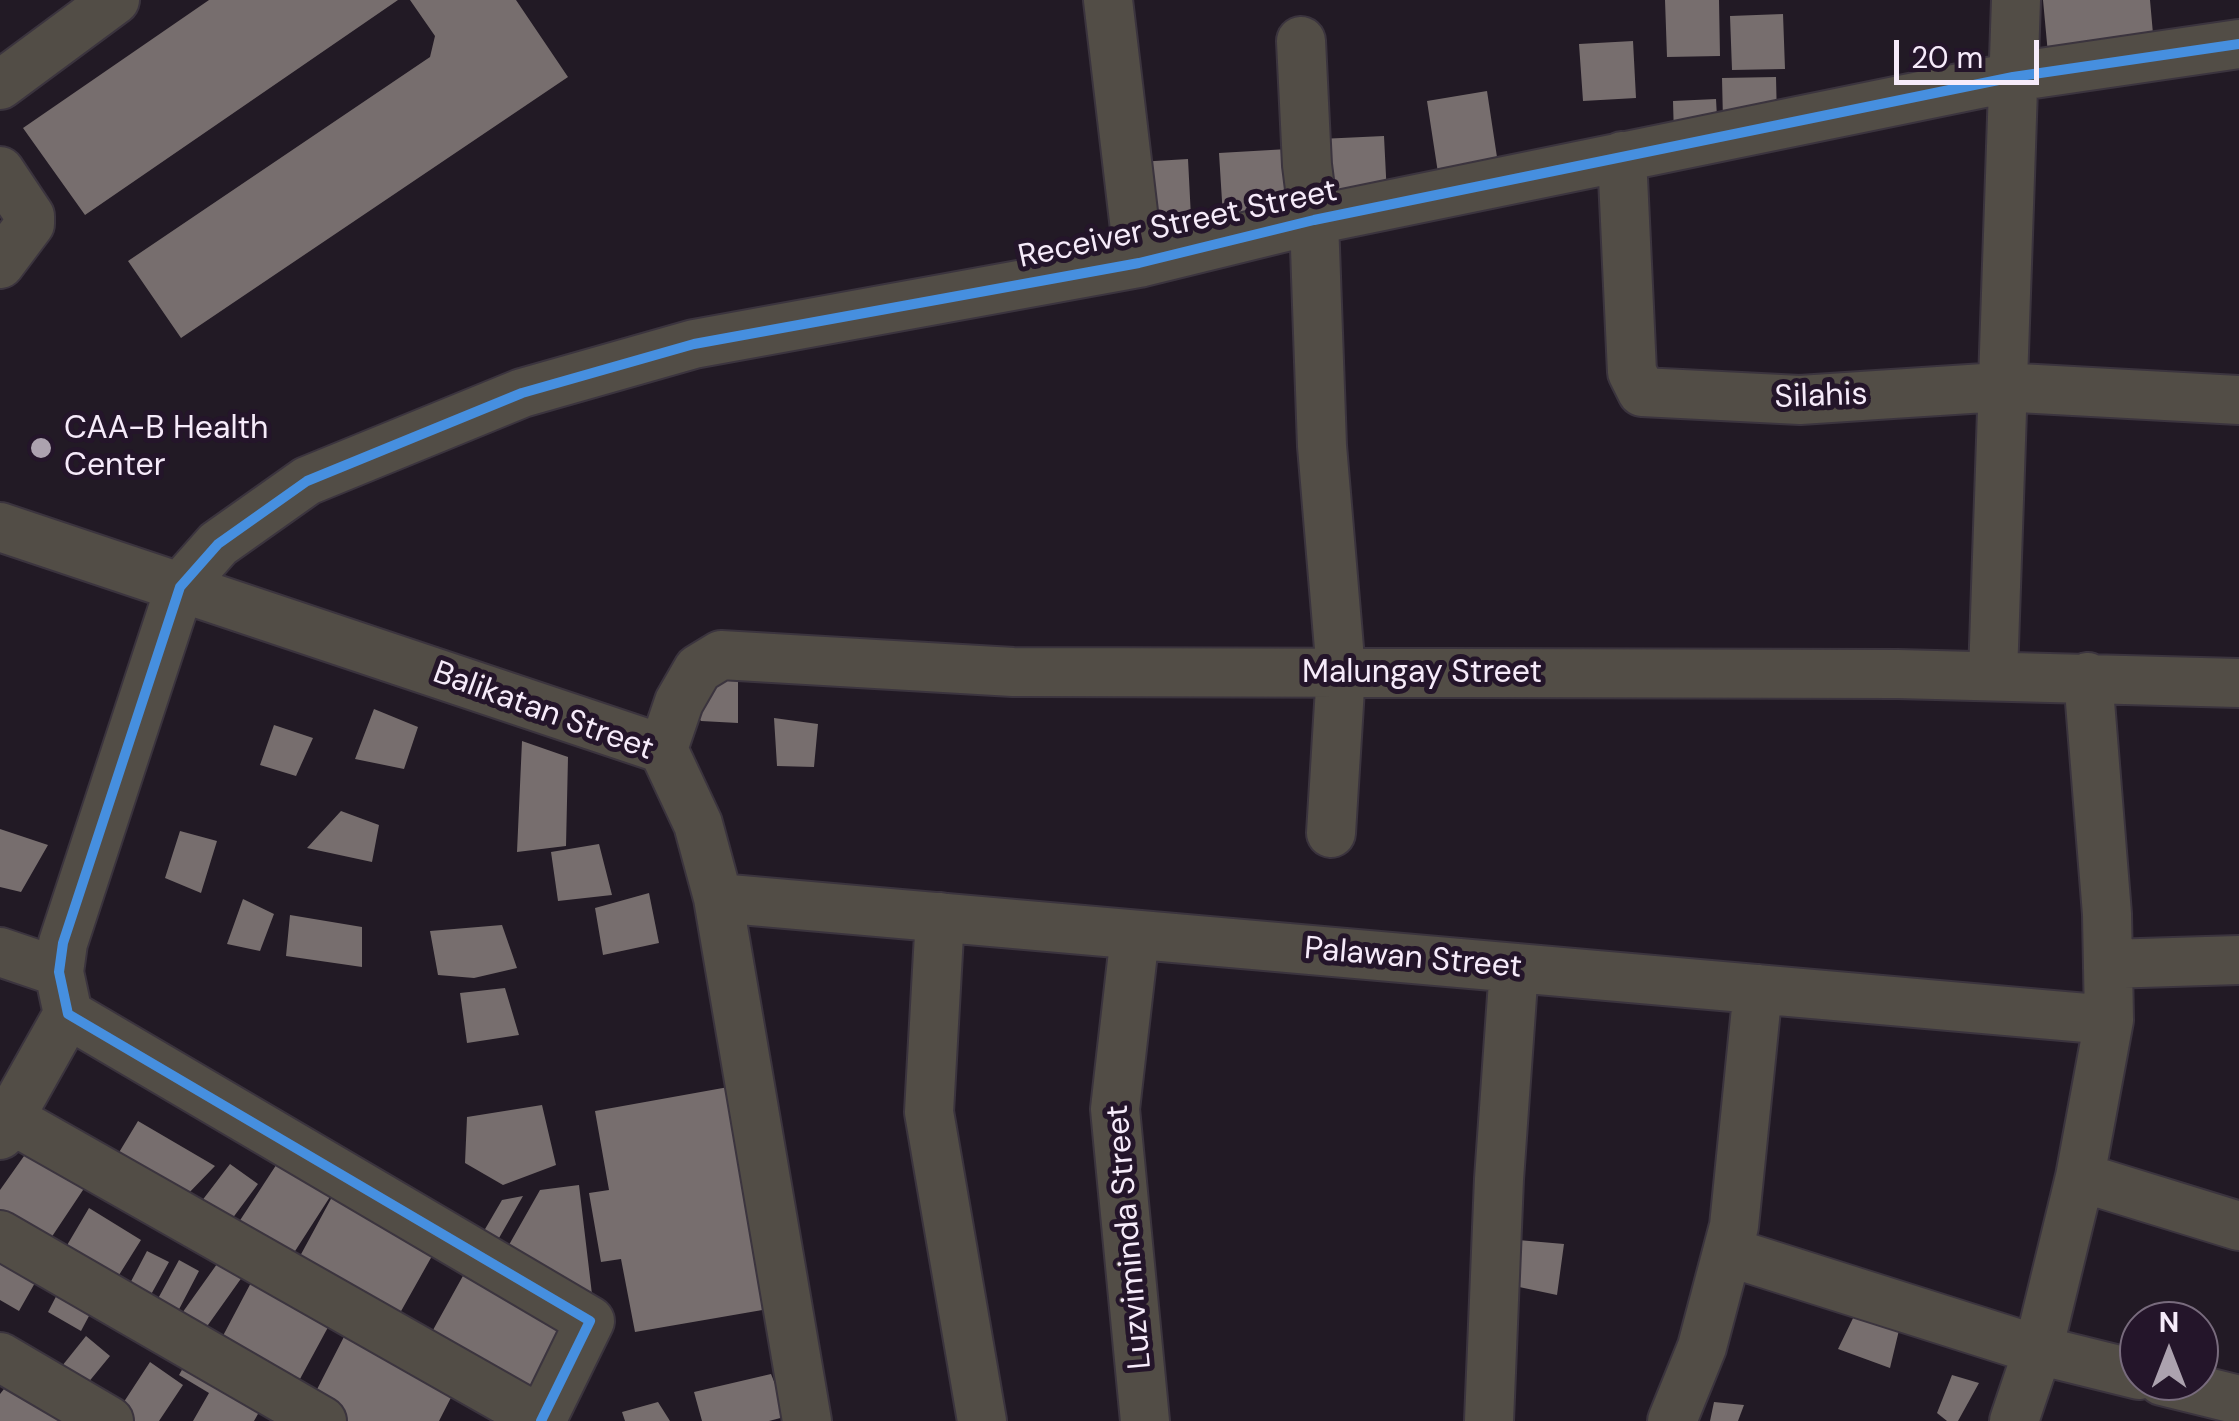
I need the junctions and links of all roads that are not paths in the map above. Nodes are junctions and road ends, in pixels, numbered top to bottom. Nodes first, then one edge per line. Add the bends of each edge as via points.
1 (116, 0) edge
2 (1108, 0) edge
3 (2016, 0) edge
4 (1301, 41) dead end
5 (2239, 44) edge
6 (2013, 76) junction
7 (0, 85) edge
8 (1622, 156) junction
9 (0, 171) edge
10 (1314, 220) junction
11 (1138, 263) junction
12 (0, 264) edge
13 (2000, 387) junction
14 (2239, 400) edge
15 (0, 526) edge
16 (180, 588) junction
17 (1341, 672) junction
18 (1992, 675) junction
19 (2088, 677) junction
20 (2239, 682) edge
21 (663, 750) junction
22 (1331, 833) dead end
23 (718, 898) junction
24 (940, 917) junction
25 (1136, 934) junction
26 (0, 952) edge
27 (2239, 960) edge
28 (2108, 964) junction
29 (1514, 968) junction
30 (1758, 989) junction
31 (63, 993) junction
32 (2109, 1020) junction
33 (5, 1126) edge
34 (2080, 1177) junction
35 (2239, 1226) edge
36 (0, 1236) edge
37 (1729, 1252) junction
38 (2038, 1350) junction
39 (0, 1357) edge
40 (2119, 1371) edge
41 (541, 1420) edge
42 (109, 1421) edge
43 (322, 1421) edge
44 (807, 1421) edge
45 (982, 1421) edge
46 (1145, 1421) edge
47 (1489, 1421) edge
48 (1672, 1421) edge
49 (2014, 1421) edge

1 - 7 street
2 - 11 street
3 - 6 street
4 - 10 street
5 - 6 street, Receiver Street Street
6 - 8 street, Receiver Street Street
6 - 13 street
8 - 10 street, Receiver Street Street
8 - 13 street, Silahis via 1632,372 1642,392 1800,400
9 - 12 street via 22,199 30,224
10 - 11 street, Receiver Street Street
10 - 17 street via 1322,446
11 - 16 street, Receiver Street Street via 694,344 522,394 307,481 218,544
13 - 14 street, Silahis
13 - 18 street
15 - 16 street, Balikatan Street
16 - 21 street, Balikatan Street
16 - 31 street via 63,942
17 - 18 street, Malungay Street
17 - 21 street, Malungay Street via 1013,672 721,655 698,669
17 - 22 street
18 - 19 street, Malungay Street
19 - 20 street, Malungay Street
19 - 28 street
21 - 23 street, Balikatan Street via 698,824
23 - 24 street, Palawan Street
23 - 44 street, Balikatan Street
24 - 25 street, Palawan Street
24 - 45 street via 928,1112
25 - 29 street, Palawan Street
25 - 46 street, Luzviminda Street via 1115,1109
26 - 31 street
27 - 28 street
28 - 32 street
29 - 30 street, Palawan Street
29 - 47 street
30 - 32 street, Palawan Street
30 - 37 street
31 - 33 street
31 - 41 street via 590,1321
32 - 34 street
33 - 41 street
34 - 35 street
34 - 38 street
36 - 43 street
37 - 38 street
37 - 48 street
38 - 40 street
38 - 49 street
39 - 42 street

